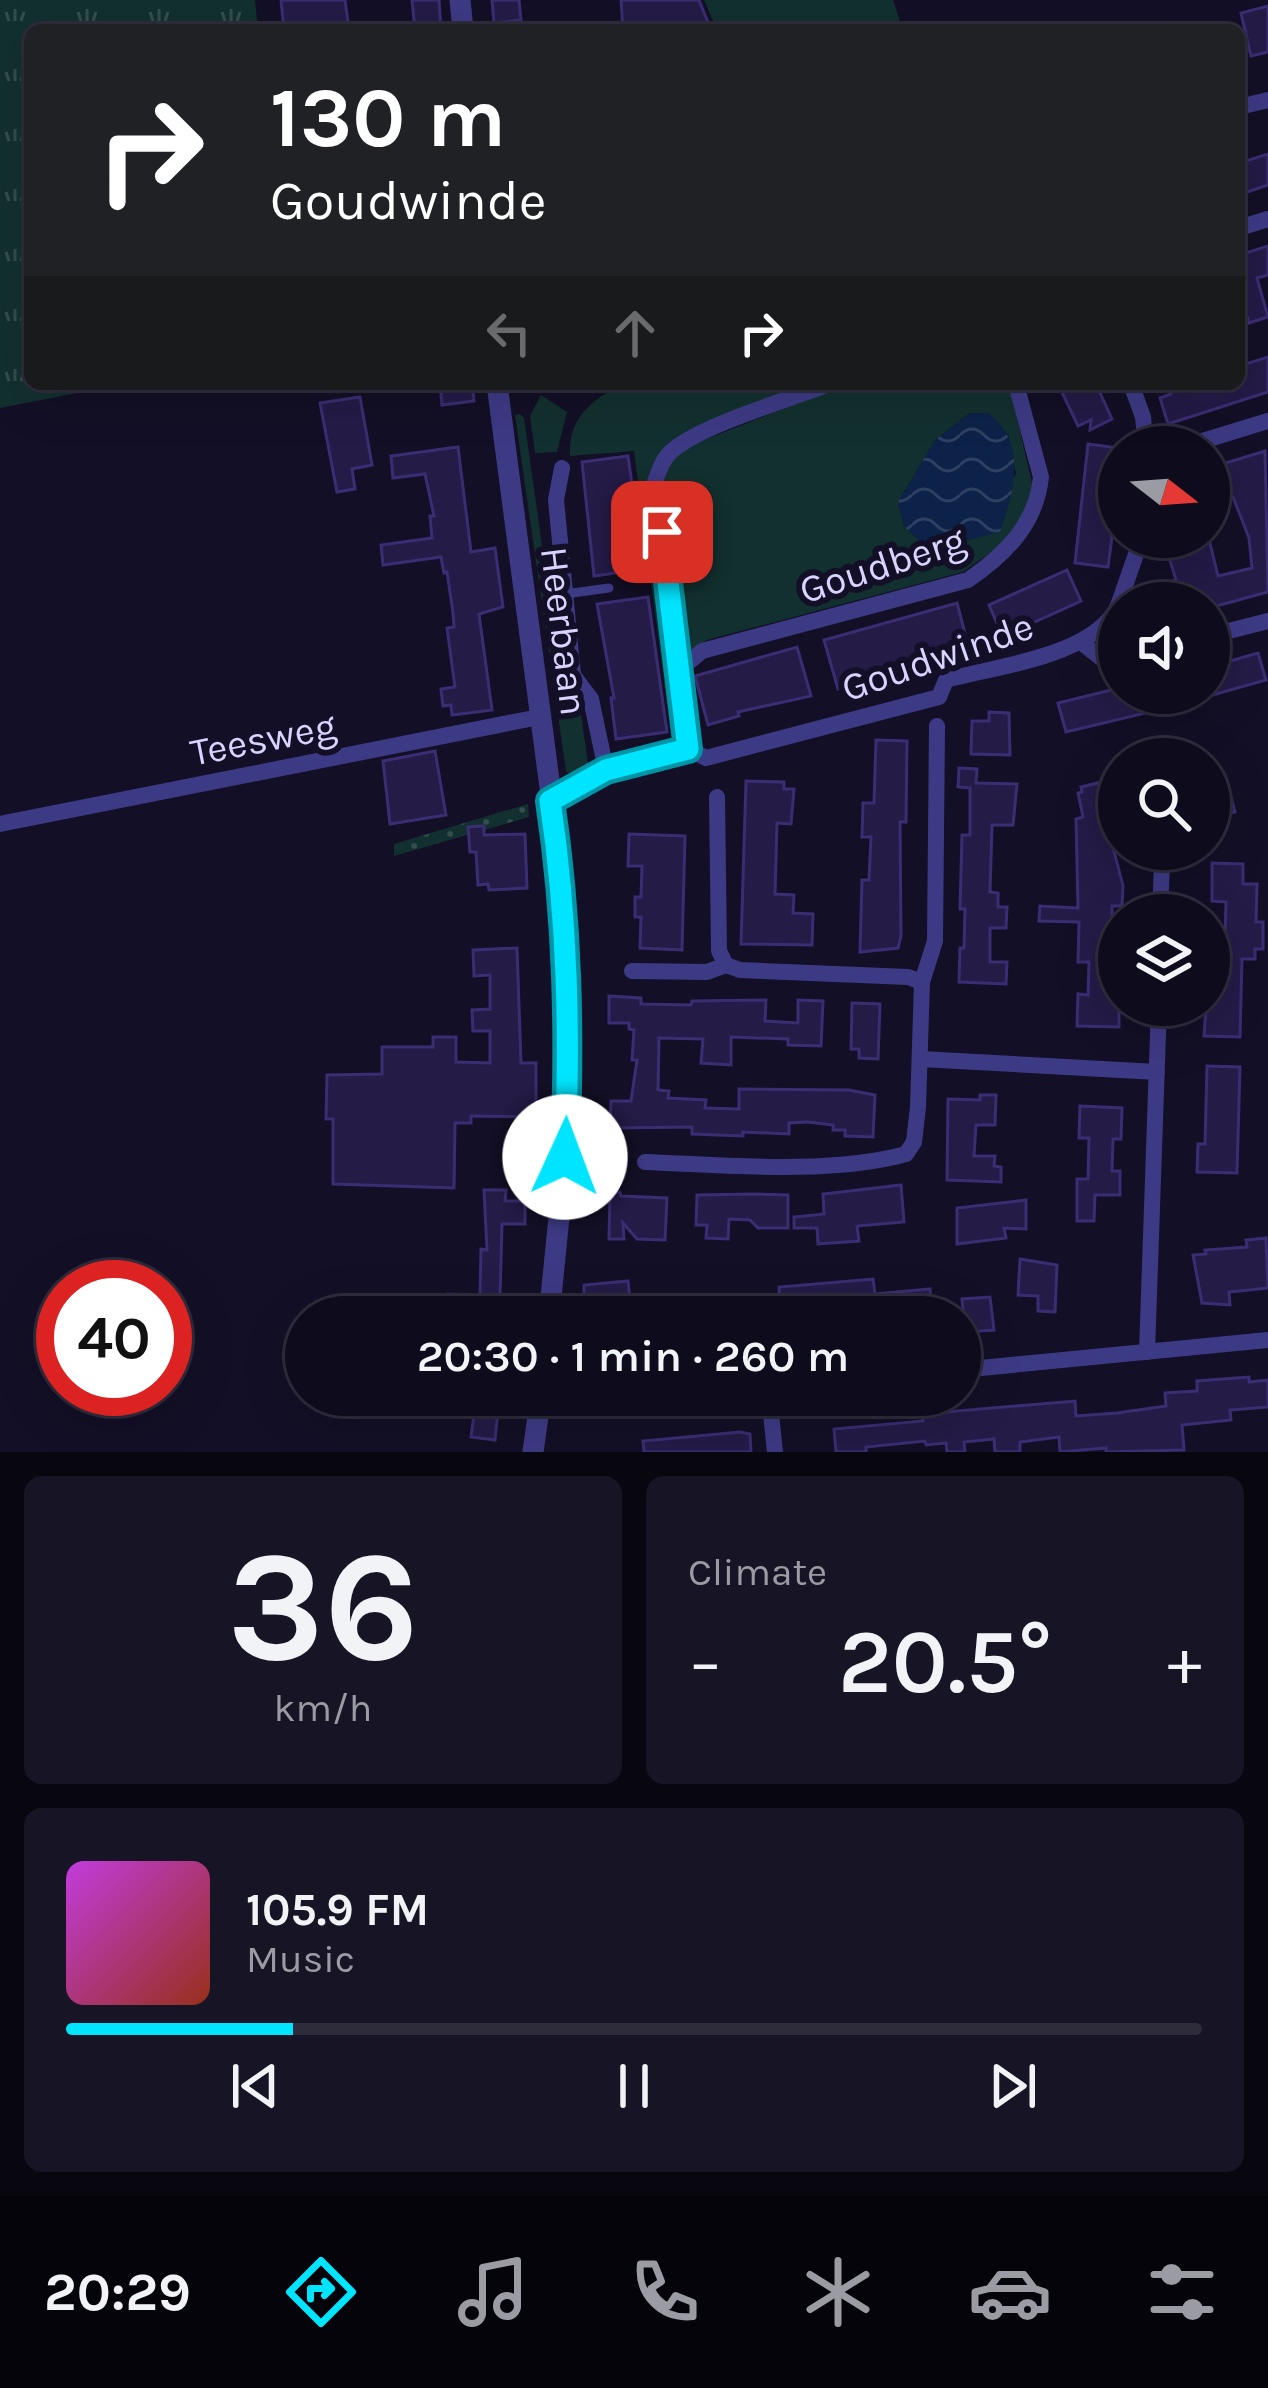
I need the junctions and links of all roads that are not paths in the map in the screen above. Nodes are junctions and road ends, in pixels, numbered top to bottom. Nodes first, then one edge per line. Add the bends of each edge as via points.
1 (498, 390) edge
2 (814, 390) edge
3 (1018, 390) edge
4 (1134, 390) edge
5 (1268, 421) edge
6 (1144, 426) edge
7 (1230, 433) edge
8 (562, 468) dead end
9 (609, 587) dead end
10 (565, 594) junction
11 (1268, 621) edge
12 (1098, 630) edge
13 (1230, 631) edge
14 (1082, 643) junction
15 (1098, 656) edge
16 (676, 673) junction
17 (539, 717) junction
18 (938, 726) dead end
19 (688, 749) junction
20 (606, 770) junction
21 (717, 797) dead end
22 (550, 801) junction
23 (0, 824) edge
24 (726, 965) junction
25 (632, 971) dead end
26 (922, 982) junction
27 (1158, 1026) edge
28 (921, 1059) junction
29 (1156, 1072) junction
30 (645, 1162) dead end
31 (551, 1296) edge
32 (1268, 1340) edge
33 (1148, 1352) junction
34 (981, 1368) edge
35 (538, 1416) edge
36 (771, 1416) edge
37 (533, 1452) edge
38 (775, 1452) edge

1 - 17 street, Heerbaan
2 - 16 street via 694,437 661,465 655,482
3 - 16 street, Goudberg via 1040,489 1024,529 989,566 968,580 702,651
4 - 6 street
5 - 7 street
8 - 10 street via 556,500
9 - 10 lane
10 - 20 street via 573,675 591,699
11 - 13 street
12 - 14 street, Goudwinde
14 - 15 street, Goudwinde
14 - 19 street, Goudwinde via 946,680 939,697 841,724 706,758
16 - 19 street
17 - 22 street, Heerbaan
17 - 23 street, Teesweg
18 - 26 street via 935,940
19 - 20 street, Goudwinde
20 - 22 street, Goudwinde
21 - 24 street via 719,950
22 - 31 street, Heerbaan via 562,879 569,1058
24 - 25 street via 707,973
24 - 26 street
26 - 28 street
27 - 29 street
28 - 29 street
28 - 30 street via 914,1142 906,1154 760,1166
29 - 33 street
32 - 33 street
33 - 34 street
35 - 37 street
36 - 38 street

